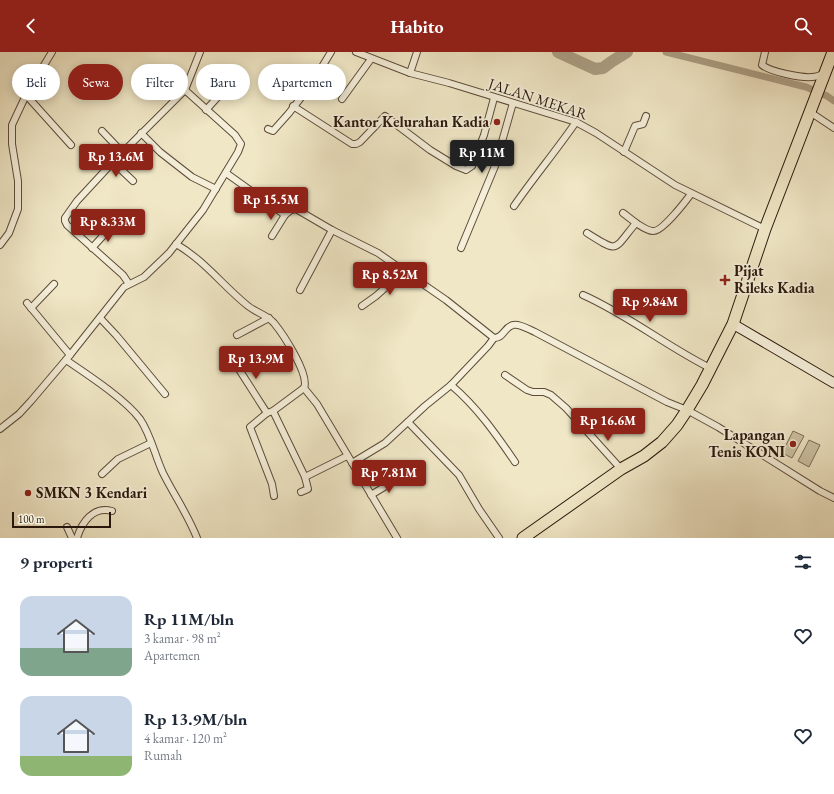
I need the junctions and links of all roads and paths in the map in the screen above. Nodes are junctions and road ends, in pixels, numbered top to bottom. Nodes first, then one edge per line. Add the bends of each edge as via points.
1 (52, 52) edge
2 (200, 52) edge
3 (331, 52) edge
4 (356, 52) edge
5 (417, 52) edge
6 (765, 52) edge
7 (833, 52) edge
8 (372, 59) junction
9 (45, 64) edge
10 (827, 71) edge
11 (410, 72) junction
12 (188, 82) edge
13 (188, 93) edge
14 (346, 94) edge
15 (494, 98) junction
16 (24, 100) edge
17 (30, 100) edge
18 (175, 100) edge
19 (215, 100) edge
20 (514, 103) junction
21 (294, 106) junction
22 (812, 108) junction
23 (206, 110) junction
24 (646, 116) dead end
25 (576, 122) junction
26 (834, 128) edge
27 (268, 129) dead end
28 (102, 130) dead end
29 (141, 133) junction
30 (71, 145) dead end
31 (122, 152) junction
32 (624, 152) junction
33 (113, 162) junction
34 (226, 173) junction
35 (133, 181) dead end
36 (216, 189) junction
37 (691, 194) junction
38 (514, 206) dead end
39 (623, 213) dead end
40 (285, 215) junction
41 (636, 224) junction
42 (111, 227) dead end
43 (765, 229) junction
44 (332, 230) junction
45 (587, 233) dead end
46 (272, 236) dead end
47 (176, 244) junction
48 (0, 245) edge
49 (92, 248) junction
50 (461, 248) dead end
51 (404, 271) junction
52 (54, 284) dead end
53 (129, 284) junction
54 (300, 290) dead end
55 (583, 295) dead end
56 (362, 306) dead end
57 (100, 318) junction
58 (269, 318) junction
59 (733, 324) junction
60 (237, 335) dead end
61 (494, 338) junction
62 (68, 358) junction
63 (233, 360) dead end
64 (710, 368) junction
65 (505, 375) dead end
66 (834, 384) edge
67 (451, 385) junction
68 (304, 388) junction
69 (165, 394) dead end
70 (687, 410) junction
71 (270, 412) junction
72 (408, 422) junction
73 (0, 429) edge
74 (151, 443) junction
75 (347, 456) junction
76 (515, 462) dead end
77 (352, 463) junction
78 (621, 469) junction
79 (102, 474) dead end
80 (305, 477) junction
81 (399, 478) dead end
82 (301, 492) dead end
83 (371, 495) junction
84 (274, 496) dead end
85 (834, 498) edge
86 (112, 511) dead end
87 (67, 527) dead end
88 (72, 538) edge
89 (77, 538) edge
90 (197, 538) edge
91 (397, 538) edge
92 (499, 538) edge
93 (523, 538) edge

1 - 9 street
2 - 12 street
3 - 21 street
4 - 8 street, JALAN MEKAR
5 - 11 street
6 - 10 street via 762,65 768,68 804,77 813,77
7 - 10 highway
8 - 11 street, JALAN MEKAR
8 - 14 street
10 - 22 highway
11 - 15 street, JALAN MEKAR
13 - 23 street
15 - 20 street, JALAN MEKAR
15 - 21 street via 472,166 466,170 430,150 385,116 360,142 352,144
16 - 48 street via 11,132 18,181 18,209 9,233
17 - 30 street
18 - 29 street
19 - 23 street
20 - 25 street, JALAN MEKAR
20 - 50 street via 495,166
21 - 27 street via 273,131
22 - 26 street
22 - 43 highway
23 - 34 street via 235,135 241,144
24 - 32 street via 643,124 635,126
25 - 32 street, JALAN MEKAR
25 - 38 street
28 - 31 street
29 - 31 street
29 - 36 street via 192,177
31 - 33 street
32 - 37 street, JALAN MEKAR
33 - 35 street
33 - 49 street via 65,218 67,225
34 - 36 street
34 - 40 street
36 - 47 street
37 - 41 street via 656,231 652,232
37 - 43 street, JALAN MEKAR
39 - 41 street
40 - 44 street via 296,209
40 - 46 street
41 - 45 street via 618,246 607,246
42 - 49 street
43 - 59 highway
44 - 51 street via 378,253
44 - 54 street
47 - 53 street via 148,274
47 - 58 street via 202,262 249,307
49 - 53 street via 123,275
51 - 56 street
51 - 61 street
52 - 62 street via 28,305
53 - 57 street
55 - 64 street
57 - 62 street
57 - 69 street
58 - 60 street
58 - 68 street via 280,331 300,367
59 - 64 highway
59 - 66 street
61 - 67 street
61 - 70 street via 501,336 513,324 517,325 542,335 667,402
62 - 73 street via 22,410
62 - 74 street via 127,405 140,420
63 - 71 street via 265,410
64 - 70 highway
65 - 78 street via 526,390 551,395
67 - 72 street
67 - 76 street via 480,413
68 - 71 street
68 - 75 street via 317,404
70 - 78 highway via 662,442
70 - 85 street via 718,426
71 - 80 street
71 - 84 street via 250,427 272,484
72 - 77 street via 385,443
72 - 92 street via 459,475
74 - 79 street via 118,460
74 - 90 street
75 - 77 street
75 - 80 street
77 - 83 street
78 - 93 highway
80 - 82 street via 308,489
81 - 83 street
83 - 91 street
86 - 89 street via 106,509 88,517
87 - 88 street

